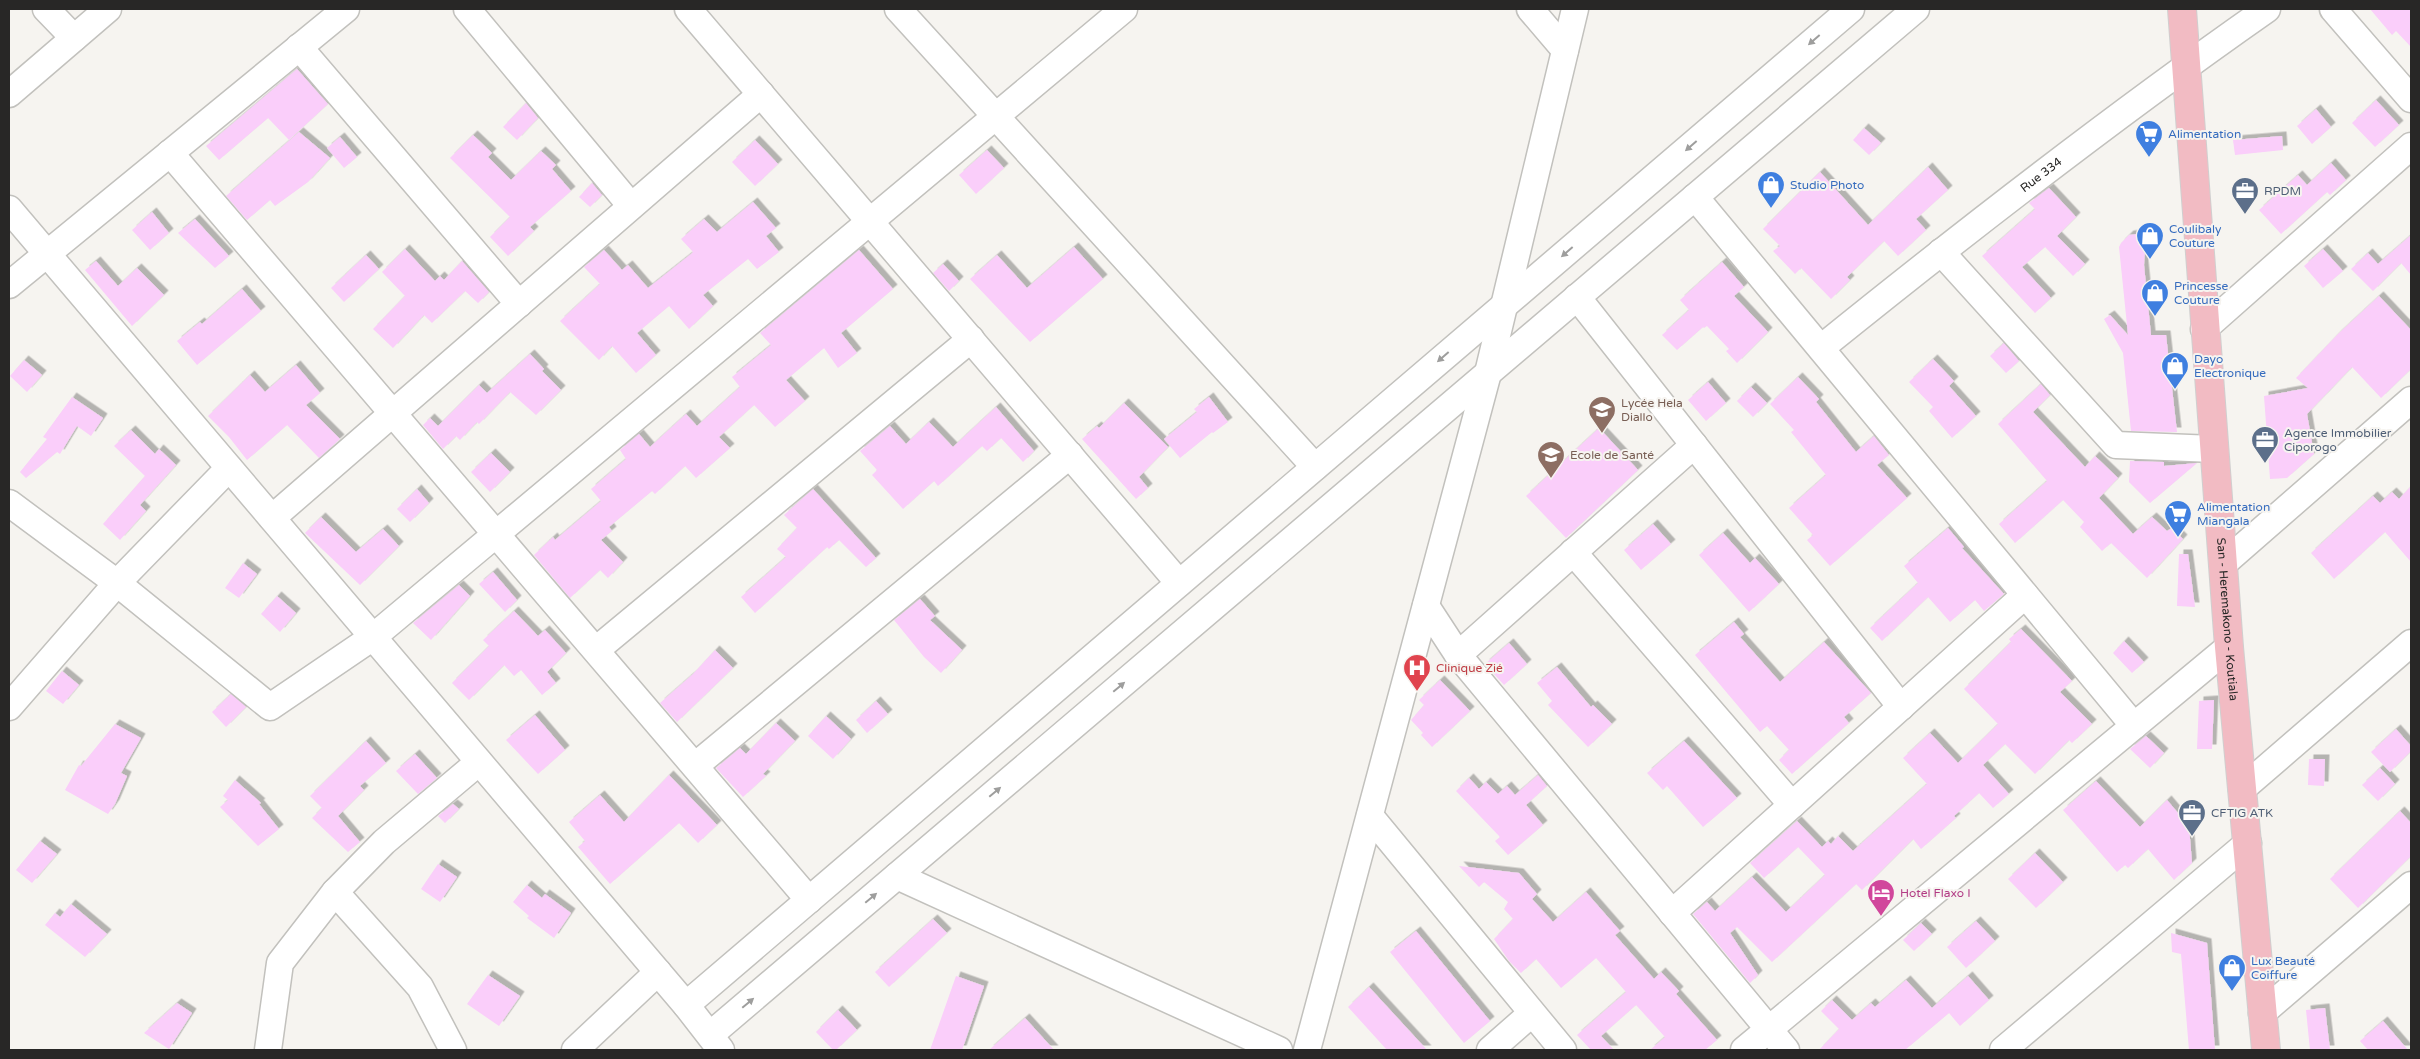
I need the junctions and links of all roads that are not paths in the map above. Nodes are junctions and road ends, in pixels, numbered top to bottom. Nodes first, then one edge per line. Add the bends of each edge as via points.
1 (46, 9) edge
2 (108, 9) edge
3 (346, 9) edge
4 (467, 9) edge
5 (688, 9) edge
6 (898, 9) edge
7 (1124, 9) edge
8 (1530, 9) edge
9 (1575, 9) edge
10 (1851, 9) edge
11 (1916, 9) edge
12 (2182, 9) edge
13 (2267, 9) edge
14 (2333, 9) edge
15 (74, 38) junction
16 (299, 47) junction
17 (1565, 50) junction
18 (2187, 64) junction
19 (9, 94) edge
20 (761, 94) junction
21 (2411, 99) edge
22 (996, 116) junction
23 (2411, 146) edge
24 (170, 153) junction
25 (1695, 197) junction
26 (631, 206) junction
27 (9, 208) edge
28 (870, 221) junction
29 (1941, 252) junction
30 (47, 254) junction
31 (9, 284) edge
32 (1577, 297) junction
33 (519, 304) junction
34 (1504, 306) junction
35 (2204, 329) junction
36 (971, 340) junction
37 (1820, 348) junction
38 (1488, 372) junction
39 (2411, 400) edge
40 (393, 413) junction
41 (1694, 445) junction
42 (2214, 449) junction
43 (1070, 455) junction
44 (1315, 467) junction
45 (229, 468) junction
46 (9, 503) edge
47 (272, 518) junction
48 (496, 534) junction
49 (1573, 552) junction
50 (2223, 564) junction
51 (117, 583) junction
52 (1179, 583) junction
53 (2025, 595) junction
54 (1426, 606) junction
55 (373, 637) junction
56 (2411, 643) edge
57 (2229, 647) junction
58 (596, 650) junction
59 (1458, 655) junction
60 (9, 707) edge
61 (1901, 707) junction
62 (2134, 726) junction
63 (479, 762) junction
64 (695, 766) junction
65 (2242, 789) junction
66 (1792, 805) junction
67 (1370, 816) junction
68 (2248, 843) junction
69 (897, 876) junction
70 (2411, 885) edge
71 (336, 892) junction
72 (809, 900) junction
73 (1672, 913) junction
74 (658, 972) junction
75 (686, 1005) junction
76 (2262, 1013) junction
77 (1532, 1014) junction
78 (1768, 1030) junction
79 (716, 1042) edge
80 (268, 1050) edge
81 (453, 1050) edge
82 (575, 1050) edge
83 (1279, 1050) edge
84 (1307, 1050) edge
85 (1490, 1050) edge
86 (1563, 1050) edge
87 (1744, 1050) edge
88 (1786, 1050) edge
89 (2003, 1050) edge
90 (2266, 1050) edge

1 - 15 street
2 - 15 street
3 - 16 street
4 - 26 street
5 - 20 street
6 - 22 street
7 - 22 street
8 - 17 street
9 - 17 street
10 -> 34 street
11 - 25 street
12 - 18 main road, San - Heremakono - Koutiala
13 - 18 street, Rue 334
14 - 21 street
15 - 19 street
16 - 24 street
16 - 33 street
17 - 34 street
18 - 29 street, Rue 334
18 - 35 main road, San - Heremakono - Koutiala
20 - 26 street
20 - 28 street
22 - 28 street
22 - 44 street
23 - 35 street
24 - 30 street
24 - 40 street
25 - 32 street
25 - 37 street
26 - 33 street
27 - 30 street
28 - 36 street
28 - 48 street
29 - 37 street, Rue 334
29 - 42 street via 2116,444
30 - 31 street
30 - 45 street
32 - 38 street
32 - 41 street
33 - 40 street
34 - 38 street
34 -> 44 street
35 - 42 main road, San - Heremakono - Koutiala
36 - 43 street
36 - 58 street
37 - 53 street
38 - 54 street
69 -> 38 street
39 - 50 street
40 - 47 street
40 - 48 street
41 - 49 street
41 - 61 street
42 - 50 main road, San - Heremakono - Koutiala
43 - 52 street
43 - 64 street
44 - 52 street
45 - 47 street
45 - 51 street
46 - 51 street
47 - 55 street
48 - 55 street
48 - 58 street
49 - 59 street
49 - 66 street
50 - 57 main road, San - Heremakono - Koutiala
51 - 55 street via 270,707
51 - 60 street
52 - 72 street
53 - 61 street
53 - 62 street
54 - 59 street
54 - 67 street
55 - 63 street
56 - 65 street
57 - 62 street
57 - 65 main road, San - Heremakono - Koutiala
58 - 64 street
59 - 73 street
61 - 66 street
62 - 78 street
63 - 71 street via 384,842
63 - 74 street
64 - 72 street
65 - 68 main road, San - Heremakono - Koutiala
66 - 73 street
67 - 77 street
67 - 84 street
68 - 76 main road, San - Heremakono - Koutiala
68 - 89 street
79 -> 69 street
69 - 83 street
70 - 76 street
71 - 80 street via 280,963
71 - 81 street via 420,987
72 - 75 street
73 - 78 street
74 - 75 street
74 - 82 street
75 - 79 street
76 - 90 main road, San - Heremakono - Koutiala
77 - 85 street
77 - 86 street
78 - 87 street
78 - 88 street

